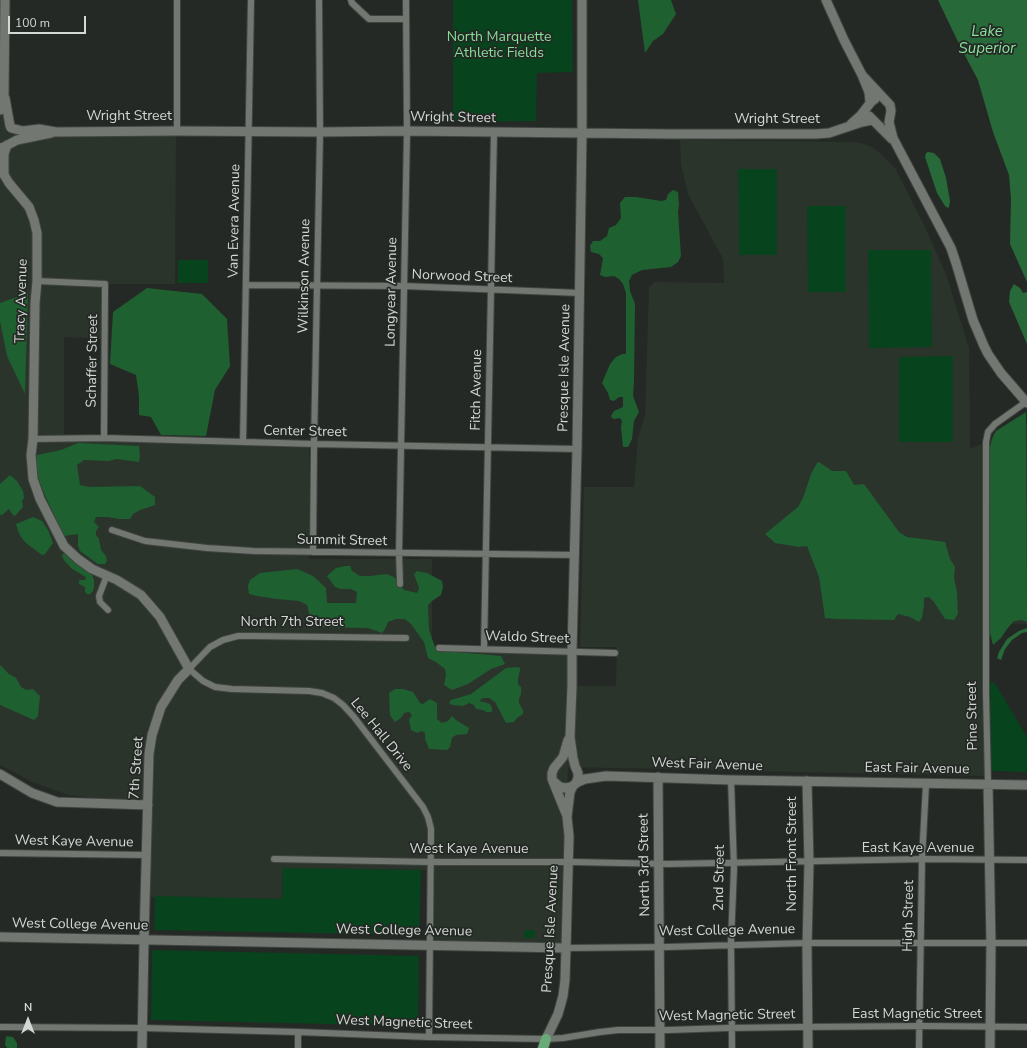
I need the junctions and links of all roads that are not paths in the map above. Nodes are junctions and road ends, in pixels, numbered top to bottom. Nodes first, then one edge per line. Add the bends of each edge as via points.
1 (5, 0) edge
2 (177, 0) edge
3 (251, 0) edge
4 (319, 0) edge
5 (351, 0) edge
6 (406, 0) edge
7 (582, 0) edge
8 (826, 0) edge
9 (406, 19) junction
10 (862, 75) junction
11 (4, 95) junction
12 (885, 100) junction
13 (869, 104) junction
14 (0, 110) edge
15 (891, 113) junction
16 (873, 120) junction
17 (0, 121) edge
18 (848, 126) junction
19 (10, 127) junction
20 (178, 131) junction
21 (407, 131) junction
22 (56, 132) junction
23 (249, 132) junction
24 (320, 132) junction
25 (494, 132) junction
26 (582, 133) junction
27 (894, 141) junction
28 (6, 146) edge
29 (2, 171) edge
30 (37, 281) junction
31 (246, 285) junction
32 (317, 285) junction
33 (404, 286) junction
34 (491, 290) junction
35 (580, 293) junction
36 (1027, 403) edge
37 (104, 438) junction
38 (33, 439) junction
39 (243, 442) junction
40 (314, 444) junction
41 (401, 446) junction
42 (488, 448) junction
43 (577, 449) junction
44 (112, 530) dead end
45 (313, 552) junction
46 (399, 553) junction
47 (486, 554) junction
48 (575, 555) junction
49 (107, 576) junction
50 (400, 584) dead end
51 (108, 610) dead end
52 (406, 638) dead end
53 (439, 648) dead end
54 (484, 649) junction
55 (572, 651) junction
56 (615, 653) dead end
57 (189, 669) junction
58 (570, 737) junction
59 (556, 765) junction
60 (576, 767) junction
61 (0, 774) edge
62 (606, 776) junction
63 (658, 777) junction
64 (731, 780) junction
65 (807, 781) junction
66 (553, 782) junction
67 (926, 784) junction
68 (988, 784) junction
69 (574, 785) junction
70 (1027, 785) edge
71 (148, 805) junction
72 (567, 817) junction
73 (0, 853) edge
74 (147, 855) junction
75 (274, 859) dead end
76 (922, 859) junction
77 (989, 860) junction
78 (1027, 860) edge
79 (431, 862) junction
80 (568, 862) junction
81 (808, 862) junction
82 (734, 863) junction
83 (659, 864) junction
84 (0, 937) edge
85 (144, 940) junction
86 (807, 943) junction
87 (921, 943) junction
88 (991, 944) junction
89 (1027, 944) edge
90 (732, 945) junction
91 (430, 946) junction
92 (660, 947) junction
93 (566, 948) junction
94 (919, 1026) junction
95 (0, 1027) edge
96 (807, 1027) junction
97 (990, 1027) junction
98 (1027, 1027) edge
99 (143, 1028) junction
100 (732, 1028) junction
101 (659, 1030) junction
102 (298, 1032) junction
103 (429, 1037) junction
104 (545, 1043) edge
105 (142, 1048) edge
106 (298, 1048) edge
107 (660, 1048) edge
108 (732, 1048) edge
109 (808, 1048) edge
110 (919, 1048) edge
111 (990, 1048) edge

1 - 11 street
2 - 20 street
3 - 23 street, Van Evera Avenue
4 - 24 street, Wilkinson Avenue
5 - 9 street via 369,19
6 - 9 street, Longyear Avenue
7 - 26 street, Presque Isle Avenue
8 - 10 street
9 - 21 street, Longyear Avenue
10 - 12 street
10 - 13 street via 869,92
11 - 14 street
11 - 19 street, Tracy Avenue
12 - 13 street via 877,98
12 - 15 street via 890,105
13 - 16 street via 867,110
13 - 18 street, Wright Street
15 - 16 street, Wright Street via 880,122
15 - 27 street via 890,126
16 - 18 street, Wright Street
16 - 27 street
17 - 19 street
18 - 26 street, Wright Street via 824,134
19 - 22 street, Wright Street via 23,131 39,129
19 - 28 street, Tracy Avenue via 13,136
20 - 22 street, Wright Street
20 - 23 street, Wright Street
21 - 24 street, Wright Street
21 - 25 street, Wright Street
21 - 33 street, Longyear Avenue
22 - 28 street, Wright Street via 27,137
23 - 24 street, Wright Street
23 - 31 street, Van Evera Avenue
24 - 32 street, Wilkinson Avenue
25 - 26 street, Wright Street
25 - 34 street, Fitch Avenue
26 - 35 street, Presque Isle Avenue
27 - 36 street via 951,248 973,320 986,350 1001,373
28 - 29 street, Tracy Avenue
29 - 30 street, Tracy Avenue via 29,207 34,220
30 - 37 street, Schaffer Street via 105,284
30 - 38 street, Tracy Avenue
31 - 32 street, Norwood Street
31 - 39 street, Van Evera Avenue
32 - 33 street, Norwood Street
32 - 40 street, Wilkinson Avenue
33 - 34 street, Norwood Street
33 - 41 street, Longyear Avenue
34 - 35 street, Norwood Street
34 - 42 street, Fitch Avenue
35 - 43 street, Presque Isle Avenue
36 - 68 street, Pine Street via 992,427 986,442
37 - 38 street, Center Street
37 - 39 street, Center Street
38 - 49 street, Tracy Avenue via 33,479 40,499 64,546 87,566
39 - 40 street, Center Street
40 - 41 street, Center Street
40 - 45 street, Wilkinson Avenue
41 - 42 street, Center Street
41 - 46 street, Longyear Avenue
42 - 43 street, Center Street
42 - 47 street, Fitch Avenue
43 - 48 street, Presque Isle Avenue
44 - 45 street, Summit Street via 145,541 254,551
45 - 46 street, Summit Street
46 - 47 street, Summit Street
46 - 50 street, Longyear Avenue
47 - 48 street, Summit Street
47 - 54 street, Fitch Avenue
48 - 55 street, Presque Isle Avenue
49 - 51 street via 99,596 100,602
49 - 57 street, Tracy Avenue via 141,595 160,617
52 - 57 street, North 7th Street via 238,636 210,647
53 - 54 street, Waldo Street
54 - 55 street, Waldo Street
55 - 56 street, Waldo Street
55 - 58 street, Presque Isle Avenue
57 - 71 street, 7th Street via 178,680 161,707 152,735
57 - 79 street, Lee Hall Drive via 215,687 309,691 322,693 343,705 423,807 431,829
58 - 59 street, Presque Isle Avenue via 563,757
58 - 60 street, Presque Isle Avenue
59 - 60 street, West Fair Avenue via 566,762
59 - 66 street, Presque Isle Avenue via 552,773
60 - 62 street, West Fair Avenue
60 - 69 street, Presque Isle Avenue via 578,775
61 - 71 street via 32,793 57,802
62 - 63 street, West Fair Avenue
62 - 69 street, West Fair Avenue via 585,779
63 - 64 street, West Fair Avenue
63 - 83 street, North 3rd Street
64 - 65 street, West Fair Avenue
64 - 82 street, 2nd Street
65 - 67 street, East Fair Avenue
65 - 81 street, North Front Street
66 - 69 street, West Fair Avenue via 563,788
66 - 72 street, Presque Isle Avenue
67 - 68 street, East Fair Avenue
67 - 76 street, High Street
68 - 70 street, East Fair Avenue
68 - 77 street, Pine Street
69 - 72 street, Presque Isle Avenue via 570,792
71 - 74 street, 7th Street
72 - 80 street, Presque Isle Avenue
73 - 74 street, West Kaye Avenue
74 - 85 street
75 - 79 street, West Kaye Avenue
76 - 77 street, East Kaye Avenue
76 - 81 street, East Kaye Avenue
76 - 87 street, High Street
77 - 78 street, East Kaye Avenue
77 - 88 street, Pine Street
79 - 80 street, West Kaye Avenue
79 - 91 street, Lee Hall Drive
80 - 83 street, West Kaye Avenue
80 - 93 street, Presque Isle Avenue
81 - 82 street, West Kaye Avenue
81 - 86 street, North Front Street
82 - 83 street, West Kaye Avenue
82 - 90 street, 2nd Street
83 - 92 street, North 3rd Street
84 - 85 street, West College Avenue
85 - 91 street, West College Avenue
85 - 99 street
86 - 87 street, West College Avenue
86 - 90 street, West College Avenue
86 - 96 street, North Front Street
87 - 88 street, West College Avenue
87 - 94 street, High Street
88 - 89 street, West College Avenue
88 - 97 street, Pine Street
90 - 92 street, West College Avenue
90 - 100 street, 2nd Street
91 - 93 street, West College Avenue
91 - 103 street, Lee Hall Drive
92 - 93 street, West College Avenue
92 - 101 street, North 3rd Street
93 - 104 street, Presque Isle Avenue via 563,996
94 - 96 street, East Magnetic Street
94 - 97 street, East Magnetic Street
94 - 110 street, High Street
95 - 99 street, West Magnetic Street
96 - 100 street, West Magnetic Street
96 - 109 street, North Front Street
97 - 98 street, East Magnetic Street
97 - 111 street, Pine Street
99 - 102 street, West Magnetic Street
99 - 105 street
100 - 101 street, West Magnetic Street
100 - 108 street, 2nd Street
101 - 104 street, West Magnetic Street via 600,1032
101 - 107 street, North 3rd Street
102 - 103 street, West Magnetic Street
102 - 106 street
103 - 104 street, West Magnetic Street

